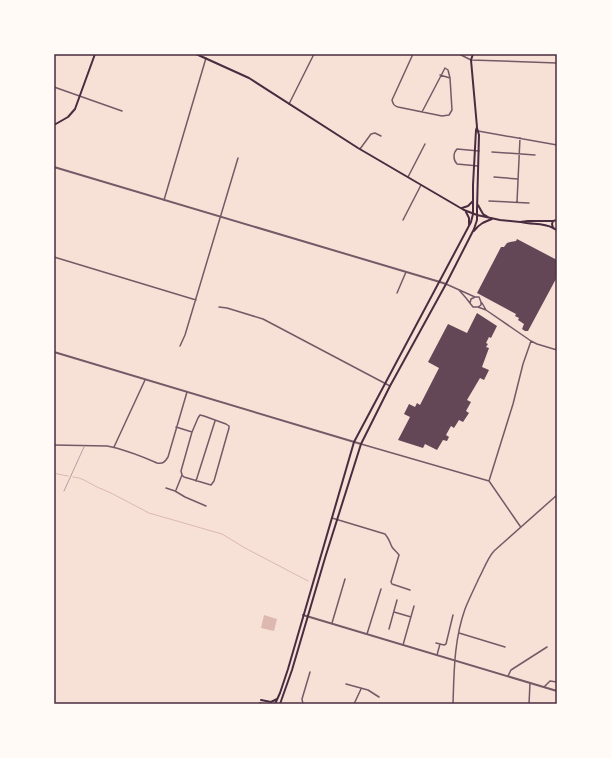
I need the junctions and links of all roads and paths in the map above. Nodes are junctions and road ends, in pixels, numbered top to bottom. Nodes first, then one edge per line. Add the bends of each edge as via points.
1 (95, 54) edge
2 (196, 54) edge
3 (314, 54) edge
4 (413, 54) edge
5 (459, 54) edge
6 (473, 54) edge
7 (206, 58) junction
8 (471, 60) junction
9 (557, 63) edge
10 (440, 75) junction
11 (450, 78) junction
12 (54, 87) edge
13 (80, 96) junction
14 (289, 105) junction
15 (122, 111) dead end
16 (422, 112) junction
17 (54, 125) edge
18 (477, 131) junction
19 (381, 136) dead end
20 (520, 138) junction
21 (424, 144) dead end
22 (557, 145) edge
23 (360, 150) junction
24 (475, 150) junction
25 (479, 150) junction
26 (492, 152) dead end
27 (519, 154) junction
28 (535, 155) dead end
29 (238, 158) dead end
30 (474, 166) junction
31 (478, 166) junction
32 (54, 167) edge
33 (408, 177) junction
34 (494, 177) dead end
35 (518, 179) junction
36 (421, 185) junction
37 (164, 200) junction
38 (473, 201) junction
39 (489, 201) dead end
40 (516, 202) junction
41 (529, 203) dead end
42 (477, 204) junction
43 (461, 208) junction
44 (464, 210) junction
45 (473, 214) junction
46 (477, 215) junction
47 (220, 217) junction
48 (488, 218) junction
49 (493, 219) junction
50 (403, 220) dead end
51 (557, 220) edge
52 (520, 222) junction
53 (553, 222) junction
54 (553, 228) junction
55 (468, 230) junction
56 (557, 230) edge
57 (471, 236) junction
58 (54, 257) edge
59 (406, 272) junction
60 (440, 282) junction
61 (446, 284) junction
62 (458, 290) junction
63 (397, 293) dead end
64 (475, 297) junction
65 (196, 300) junction
66 (481, 302) junction
67 (470, 303) junction
68 (219, 307) dead end
69 (478, 307) junction
70 (486, 310) junction
71 (531, 341) junction
72 (180, 346) dead end
73 (557, 350) edge
74 (54, 352) edge
75 (146, 380) junction
76 (385, 384) junction
77 (390, 386) junction
78 (187, 392) junction
79 (215, 421) junction
80 (176, 427) junction
81 (192, 432) junction
82 (354, 442) junction
83 (361, 444) junction
84 (54, 445) edge
85 (85, 446) junction
86 (114, 447) junction
87 (182, 475) junction
88 (196, 481) junction
89 (489, 481) junction
90 (166, 488) dead end
91 (175, 491) junction
92 (64, 492) dead end
93 (557, 495) edge
94 (206, 506) dead end
95 (332, 518) junction
96 (338, 519) junction
97 (520, 527) junction
98 (345, 579) dead end
99 (381, 589) dead end
100 (410, 590) dead end
101 (397, 600) dead end
102 (414, 606) dead end
103 (394, 612) junction
104 (303, 615) junction
105 (453, 615) dead end
106 (308, 616) junction
107 (411, 617) junction
108 (332, 623) junction
109 (388, 629) dead end
110 (459, 633) junction
111 (367, 634) junction
112 (436, 643) dead end
113 (440, 644) junction
114 (403, 645) junction
115 (505, 647) dead end
116 (547, 647) dead end
117 (438, 655) junction
118 (455, 660) junction
119 (310, 672) dead end
120 (508, 676) junction
121 (557, 682) edge
122 (530, 683) junction
123 (346, 684) dead end
124 (544, 687) junction
125 (362, 689) junction
126 (557, 691) edge
127 (279, 696) junction
128 (379, 697) dead end
129 (261, 700) dead end
130 (275, 704) edge
131 (282, 704) edge
132 (303, 704) edge
133 (354, 704) edge
134 (453, 704) edge
135 (529, 704) edge

1 - 13 main road
2 - 7 main road
3 - 14 street
4 - 16 street via 392,100 398,107
5 - 8 street
6 - 8 main road
7 - 14 main road via 243,75
7 - 37 street
8 - 9 street
8 - 18 main road
10 - 11 street
10 - 11 street via 446,68
10 - 16 street
11 - 16 street via 450,114 445,116
12 - 13 street
13 - 15 street
13 - 17 main road via 71,115
14 - 23 main road
18 - 20 street
18 - 24 main road
18 - 25 main road
19 - 23 street via 371,134
20 - 22 street
20 - 27 street
21 - 33 street
23 - 33 main road
24 - 25 street
24 - 30 main road
24 - 30 street via 459,148 454,153 457,164
25 - 31 main road
26 - 27 street
27 - 28 street
27 - 35 street
29 - 47 street
30 - 31 street
30 - 38 main road
31 - 42 main road
32 - 37 street
33 - 36 main road
34 - 35 street
35 - 40 street
36 - 43 main road
36 - 50 street
37 - 47 street
38 - 43 main road
38 - 45 main road
39 - 40 street
40 - 41 street
42 - 46 main road
42 - 48 main road
43 - 44 main road
44 - 45 main road
44 - 55 main road via 469,216
45 - 46 main road
45 - 55 main road
46 - 48 main road
46 - 57 main road
47 - 59 street
47 - 65 street
48 - 49 main road
49 - 52 main road
49 - 57 main road via 479,224
51 - 53 main road
52 - 53 main road
52 - 54 main road
53 - 54 main road
54 - 56 main road
55 - 60 main road
57 - 61 main road
58 - 65 street
59 - 60 street
59 - 63 street
60 - 61 street
60 - 76 main road
61 - 62 street
61 - 77 main road
62 - 64 street
62 - 67 street
64 - 66 street
64 - 67 street
65 - 72 street
66 - 69 street
66 - 70 street
67 - 69 street via 473,307
68 - 76 street via 263,319
69 - 70 street
70 - 71 street
71 - 73 street
71 - 89 street
74 - 75 street
75 - 78 street
75 - 86 street
76 - 77 street
76 - 82 main road
77 - 83 main road
78 - 80 street
78 - 82 street
79 - 81 street via 200,415
79 - 88 street
79 - 88 street via 228,425 229,428 214,481 210,485
80 - 81 street
80 - 86 street via 168,457 163,463
81 - 87 street
82 - 83 street
82 - 95 main road
83 - 89 street
83 - 96 main road
84 - 85 street
85 - 86 street
85 - 92 lane
87 - 88 street
87 - 91 street
89 - 97 street
90 - 91 street
91 - 94 street
93 - 97 street
95 - 96 street
95 - 104 main road
96 - 100 street via 385,534 399,555 391,582
96 - 106 main road
97 - 110 street via 494,551 464,611
98 - 108 street
99 - 111 street
101 - 103 street
102 - 107 street
103 - 107 street
103 - 109 street
104 - 106 street
104 - 127 main road
105 - 113 street via 447,643
106 - 108 street
106 - 131 main road
107 - 114 street
108 - 111 street
110 - 115 street
110 - 118 street
111 - 114 street
112 - 113 street
113 - 117 street
114 - 117 street
116 - 120 street via 511,670
117 - 118 street
118 - 120 street
118 - 134 street
119 - 132 street via 302,699
120 - 122 street
121 - 124 street via 550,681
122 - 124 street
122 - 135 street
123 - 125 street
124 - 126 street
125 - 128 street
125 - 133 street
127 - 129 main road via 272,702
127 - 130 main road

